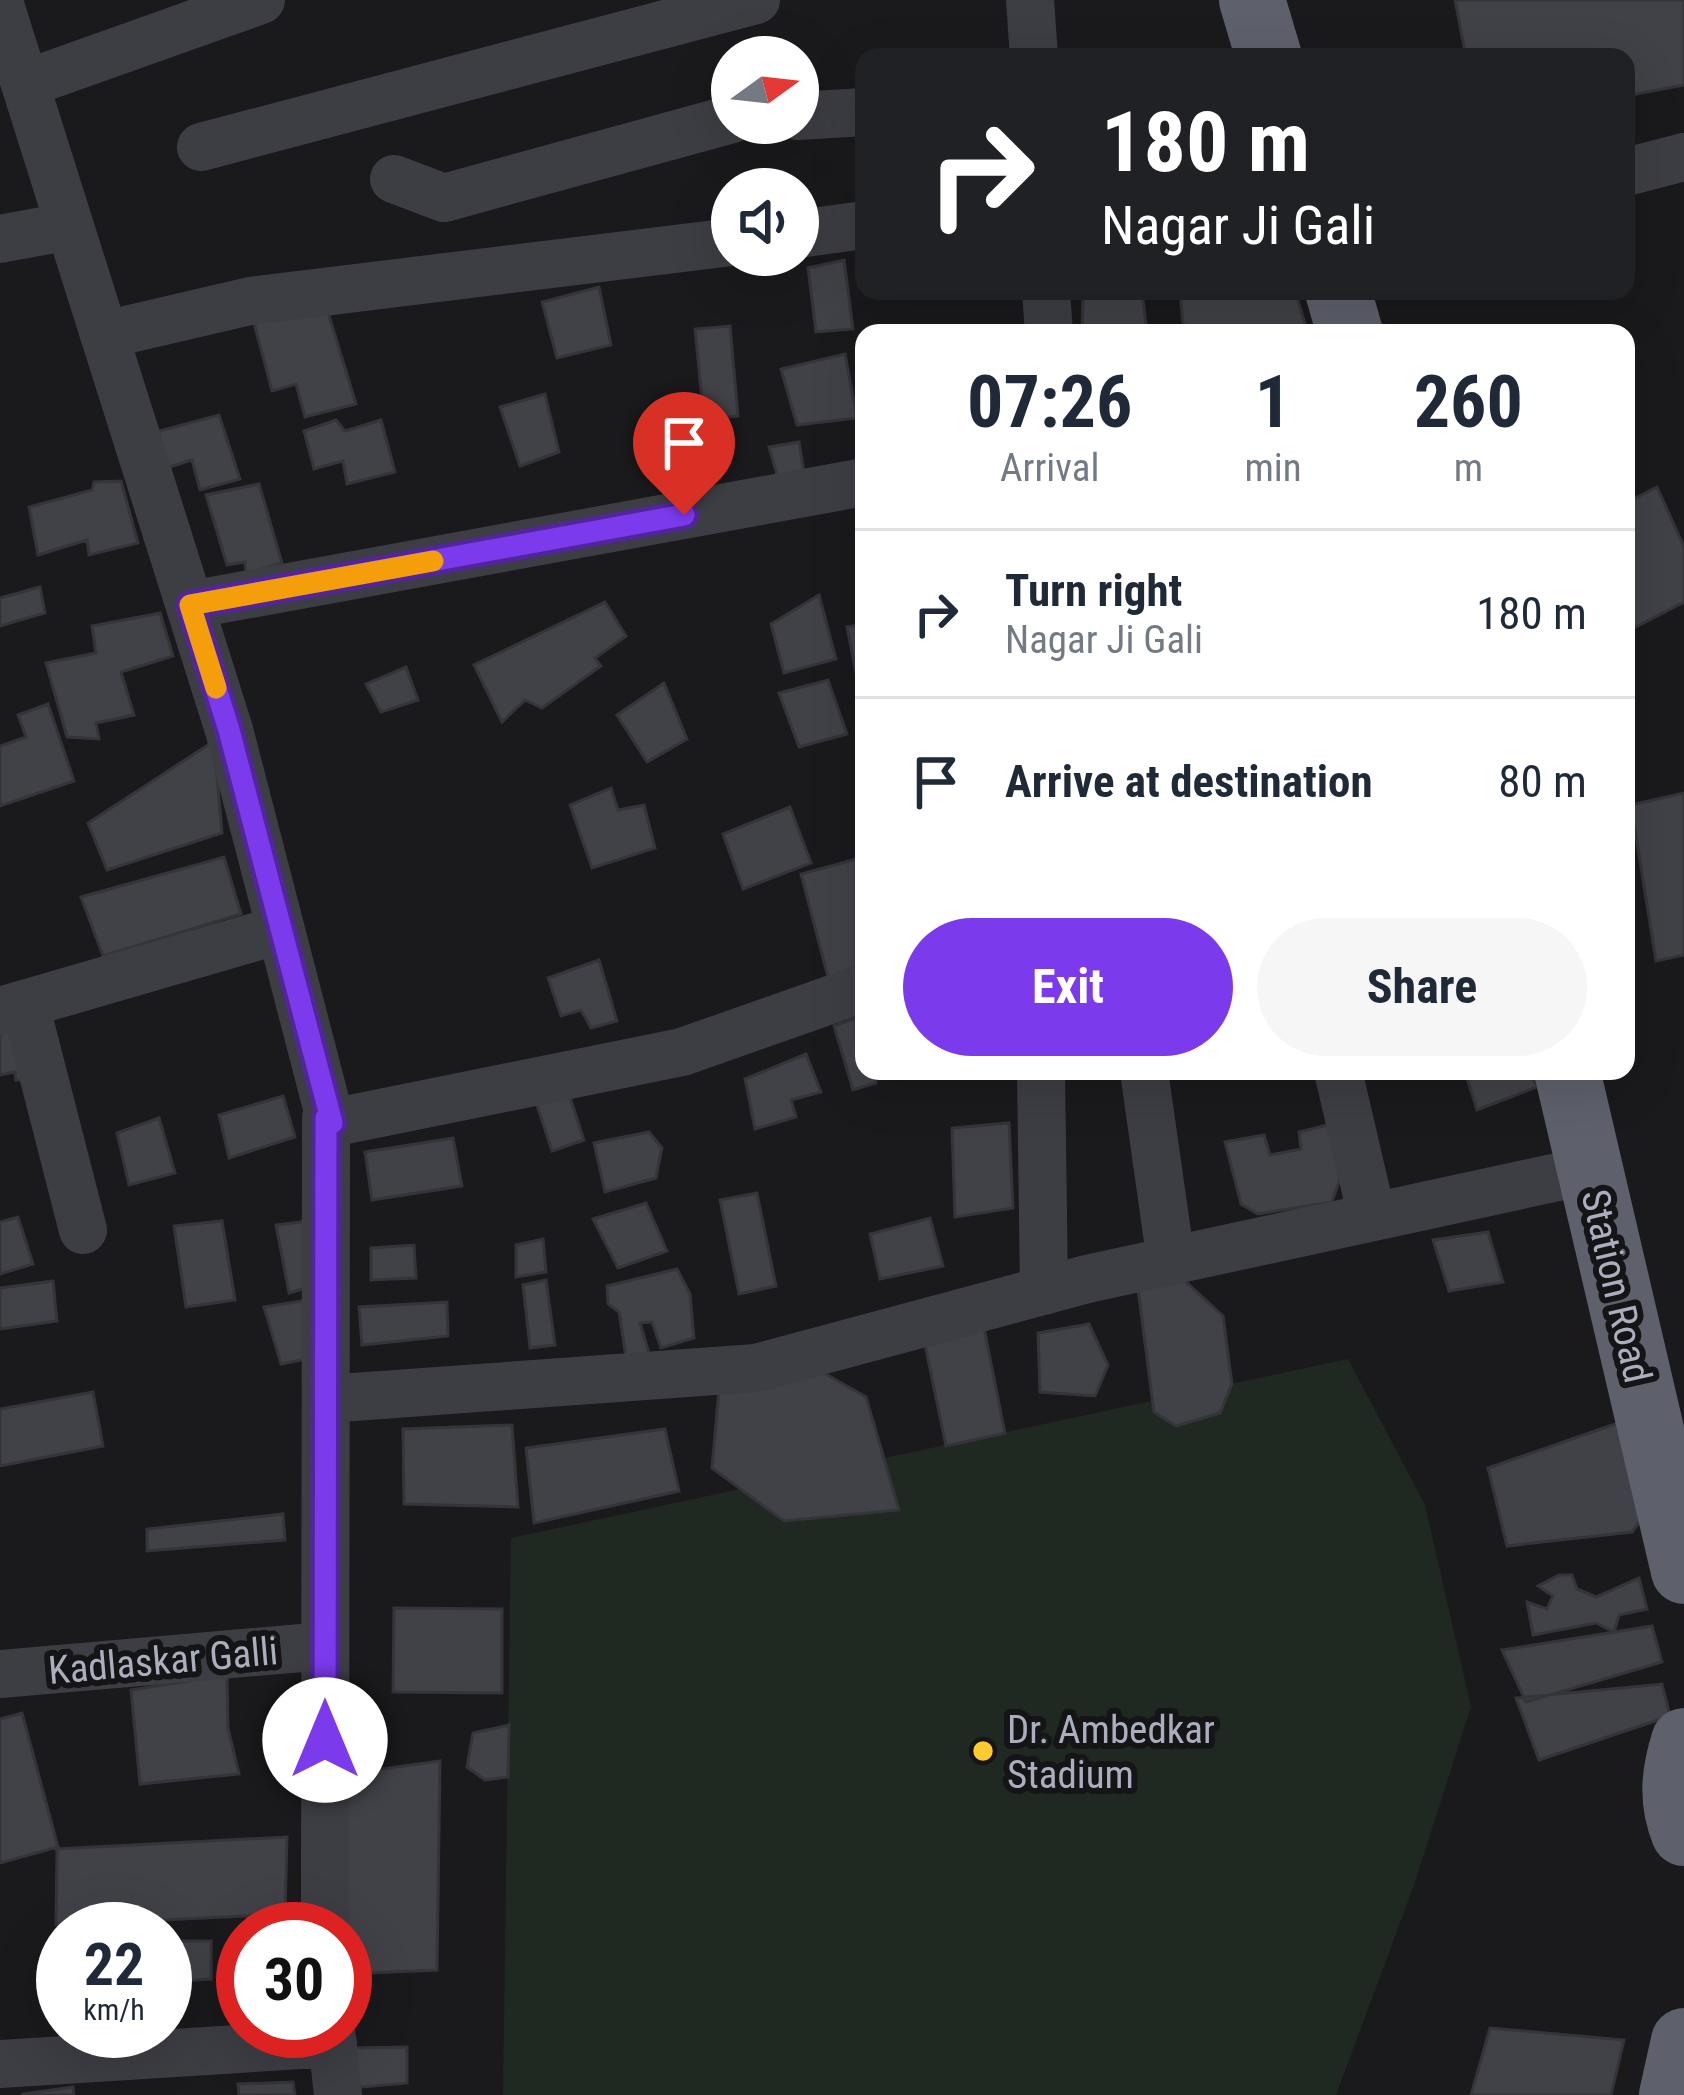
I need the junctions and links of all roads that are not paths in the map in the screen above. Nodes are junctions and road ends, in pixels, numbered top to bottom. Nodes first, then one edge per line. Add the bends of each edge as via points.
1 (261, 0) edge
2 (756, 0) edge
3 (1030, 0) edge
4 (1252, 0) edge
5 (0, 5) edge
6 (1033, 48) edge
7 (1266, 48) edge
8 (26, 84) junction
9 (855, 113) edge
10 (819, 115) edge
11 (711, 125) edge
12 (201, 147) dead end
13 (1684, 157) edge
14 (1635, 170) edge
15 (394, 179) dead end
16 (70, 226) junction
17 (855, 226) edge
18 (819, 230) edge
19 (0, 239) edge
20 (711, 245) edge
21 (104, 335) junction
22 (855, 484) edge
23 (190, 605) junction
24 (279, 930) junction
25 (855, 991) edge
26 (12, 1008) edge
27 (1041, 1080) edge
28 (1145, 1080) edge
29 (1340, 1080) edge
30 (1569, 1080) edge
31 (332, 1123) junction
32 (1590, 1169) junction
33 (1372, 1217) junction
34 (83, 1230) dead end
35 (1171, 1261) junction
36 (1044, 1291) junction
37 (326, 1399) junction
38 (1684, 1571) edge
39 (326, 1646) junction
40 (0, 1674) edge
41 (1684, 1741) edge
42 (1684, 1833) edge
43 (325, 1902) edge
44 (1684, 2041) edge
45 (216, 2057) edge
46 (334, 2058) edge
47 (0, 2064) edge
48 (89, 2078) edge
49 (338, 2095) edge
50 (1672, 2095) edge

1 - 8 street
2 - 12 street
3 - 6 street
4 - 7 highway
5 - 8 street
8 - 16 street
9 - 10 street
11 - 15 street via 444,198
13 - 14 street
16 - 19 street
16 - 21 street
17 - 18 street
20 - 21 street via 250,301
21 - 23 street
22 - 23 street
23 - 24 street
24 - 26 street
24 - 31 street
25 - 31 street via 682,1052
26 - 34 street
27 - 36 street
28 - 35 street
29 - 33 street
30 - 32 highway, Station Road
31 - 37 street via 326,1118
32 - 33 street
32 - 38 highway, Station Road
33 - 35 street
35 - 36 street
36 - 37 street via 756,1368
37 - 39 street
39 - 40 street, Kadlaskar Galli
39 - 43 street
41 - 42 highway via 1675,1771
44 - 50 highway
45 - 48 street
46 - 49 street
47 - 48 street

